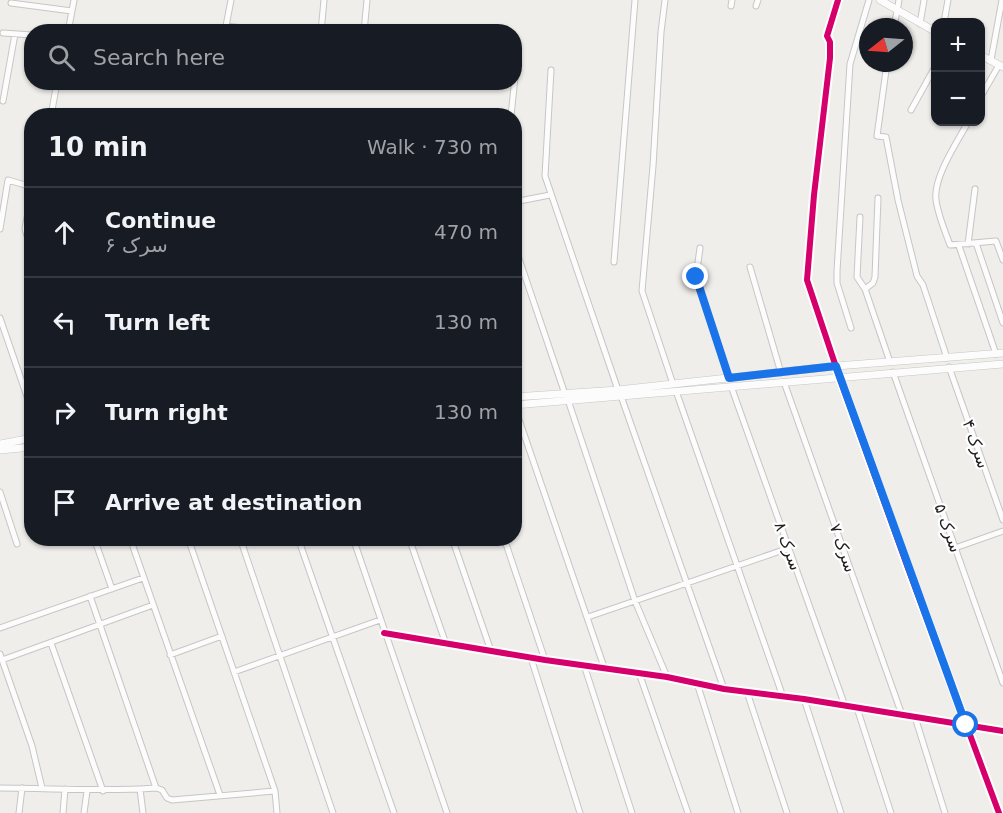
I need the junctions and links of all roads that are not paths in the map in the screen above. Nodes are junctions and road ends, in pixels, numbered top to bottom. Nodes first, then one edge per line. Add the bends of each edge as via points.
1 (74, 0) edge
2 (231, 0) edge
3 (324, 0) edge
4 (367, 0) edge
5 (635, 0) edge
6 (665, 0) edge
7 (838, 0) edge
8 (869, 0) edge
9 (880, 0) edge
10 (898, 0) edge
11 (924, 0) edge
12 (948, 0) edge
13 (1002, 0) edge
14 (10, 3) dead end
15 (897, 9) junction
16 (72, 11) junction
17 (896, 18) edge
18 (945, 18) edge
19 (70, 24) edge
20 (226, 24) edge
21 (322, 24) edge
22 (365, 24) edge
23 (920, 24) junction
24 (931, 30) edge
25 (3, 33) dead end
26 (15, 34) junction
27 (24, 35) edge
28 (985, 57) edge
29 (991, 60) junction
30 (1001, 66) edge
31 (551, 70) dead end
32 (886, 72) edge
33 (932, 72) edge
34 (56, 90) edge
35 (514, 90) edge
36 (985, 92) edge
37 (3, 101) dead end
38 (52, 108) edge
39 (512, 108) edge
40 (911, 110) dead end
41 (966, 126) edge
42 (24, 185) edge
43 (975, 189) dead end
44 (550, 195) junction
45 (878, 198) dead end
46 (522, 200) edge
47 (860, 217) dead end
48 (0, 229) edge
49 (976, 243) junction
50 (968, 244) junction
51 (959, 246) junction
52 (700, 248) dead end
53 (1003, 260) edge
54 (614, 262) dead end
55 (750, 267) dead end
56 (522, 268) edge
57 (865, 289) junction
58 (0, 318) edge
59 (1003, 323) edge
60 (851, 328) dead end
61 (1000, 354) edge
62 (947, 358) junction
63 (890, 362) junction
64 (1003, 364) edge
65 (836, 366) junction
66 (949, 367) junction
67 (893, 372) junction
68 (781, 373) junction
69 (839, 376) junction
70 (729, 378) junction
71 (784, 381) junction
72 (731, 386) junction
73 (674, 387) junction
74 (24, 388) edge
75 (620, 393) junction
76 (522, 397) edge
77 (566, 397) junction
78 (522, 404) edge
79 (522, 428) edge
80 (24, 440) edge
81 (0, 444) edge
82 (24, 448) edge
83 (0, 450) edge
84 (0, 492) edge
85 (1003, 520) edge
86 (1003, 531) edge
87 (17, 544) dead end
88 (97, 546) edge
89 (133, 546) edge
90 (191, 546) edge
91 (243, 546) edge
92 (301, 546) edge
93 (356, 546) edge
94 (412, 546) edge
95 (455, 546) edge
96 (507, 546) edge
97 (789, 548) junction
98 (955, 548) junction
99 (736, 566) junction
100 (143, 578) junction
101 (685, 584) junction
102 (112, 589) junction
103 (90, 597) junction
104 (635, 601) junction
105 (153, 606) junction
106 (588, 617) junction
107 (380, 620) junction
108 (100, 626) junction
109 (0, 628) edge
110 (384, 633) junction
111 (222, 636) junction
112 (333, 637) junction
113 (51, 643) junction
114 (446, 644) junction
115 (491, 651) junction
116 (170, 655) junction
117 (1, 657) edge
118 (280, 657) junction
119 (531, 658) junction
120 (545, 660) junction
121 (584, 665) junction
122 (604, 668) junction
123 (234, 672) junction
124 (639, 673) junction
125 (667, 677) junction
126 (696, 683) junction
127 (1003, 683) edge
128 (724, 689) junction
129 (747, 692) junction
130 (783, 697) junction
131 (804, 699) junction
132 (845, 706) junction
133 (858, 708) junction
134 (902, 715) junction
135 (915, 717) junction
136 (966, 725) junction
137 (1003, 731) edge
138 (0, 788) edge
139 (22, 788) junction
140 (42, 788) junction
141 (156, 788) junction
142 (65, 789) junction
143 (140, 789) junction
144 (87, 791) junction
145 (103, 791) junction
146 (275, 791) junction
147 (220, 795) junction
148 (19, 813) edge
149 (63, 813) edge
150 (84, 813) edge
151 (143, 813) edge
152 (277, 813) edge
153 (333, 813) edge
154 (394, 813) edge
155 (447, 813) edge
156 (580, 813) edge
157 (632, 813) edge
158 (688, 813) edge
159 (738, 813) edge
160 (787, 813) edge
161 (841, 813) edge
162 (891, 813) edge
163 (945, 813) edge
164 (999, 813) edge

1 - 16 street
2 - 20 street
3 - 21 street
4 - 22 street
5 - 54 street
6 - 73 street via 642,291
7 - 65 street via 827,36 830,58 807,280
8 - 60 street via 850,64 837,271
9 - 15 street
10 - 15 street
11 - 23 street
12 - 18 street
13 - 29 street
14 - 16 street
15 - 17 street
15 - 23 street
16 - 19 street
23 - 24 street
25 - 26 street
26 - 27 street
26 - 37 street
28 - 29 street
29 - 30 street
30 - 36 street
31 - 44 street via 544,176
32 - 62 street via 877,136 886,137 917,276
33 - 40 street
34 - 38 street
35 - 39 street
41 - 51 street via 936,191 937,207 950,245
42 - 48 street via 8,180
43 - 50 street
44 - 46 street
44 - 75 street
45 - 57 street via 875,277
47 - 57 street via 856,277
49 - 50 street
49 - 53 street via 996,241
49 - 59 street
50 - 51 street
51 - 61 street
52 - 70 street via 696,277
55 - 68 street
56 - 77 street
57 - 63 street
58 - 74 street
61 - 62 street
62 - 63 street
63 - 65 street
64 - 66 street
65 - 68 street
65 - 69 street
66 - 67 street
66 - 85 street, سرک ۴
67 - 69 street
67 - 98 street, سرک ۵
68 - 70 street
69 - 71 street
69 - 136 street
70 - 73 street
71 - 72 street
71 - 134 street, سرک ۷
72 - 73 street
72 - 97 street, سرک ۸
73 - 75 street
73 - 99 street
75 - 77 street
75 - 101 street
76 - 77 street
77 - 78 street
77 - 104 street
79 - 106 street
80 - 81 street
82 - 83 street
84 - 87 street
86 - 98 street
88 - 102 street
89 - 100 street
90 - 111 street
91 - 118 street
92 - 112 street
93 - 107 street
94 - 114 street
95 - 115 street
96 - 120 street
97 - 99 street
97 - 132 street, سرک ۸
98 - 127 street, سرک ۵
99 - 101 street
99 - 130 street
100 - 102 street
100 - 105 street
101 - 104 street
101 - 128 street
102 - 103 street
103 - 108 street
103 - 109 street
104 - 106 street
104 - 125 street
105 - 108 street
105 - 116 street
106 - 122 street
107 - 110 street
107 - 112 street
108 - 113 street
108 - 141 street
110 - 114 street
110 - 155 street
111 - 116 street
111 - 123 street
112 - 118 street
112 - 154 street
113 - 117 street
113 - 145 street
114 - 115 street
115 - 119 street
116 - 147 street
117 - 140 street via 32,746
118 - 123 street
118 - 153 street
119 - 120 street
119 - 156 street
120 - 121 street
121 - 122 street
121 - 157 street
122 - 124 street
123 - 146 street
124 - 125 street
124 - 158 street
125 - 126 street
126 - 128 street
126 - 159 street
128 - 129 street
129 - 130 street
129 - 160 street
130 - 131 street
131 - 132 street
131 - 161 street
132 - 133 street
133 - 134 street
133 - 162 street
134 - 135 street
135 - 136 street
135 - 163 street
136 - 137 street
136 - 164 street
138 - 139 street
139 - 140 street
139 - 148 street
140 - 142 street
141 - 143 street
141 - 147 street via 172,800
142 - 144 street
142 - 149 street
143 - 145 street
143 - 151 street
144 - 145 street
144 - 150 street
146 - 147 street
146 - 152 street

